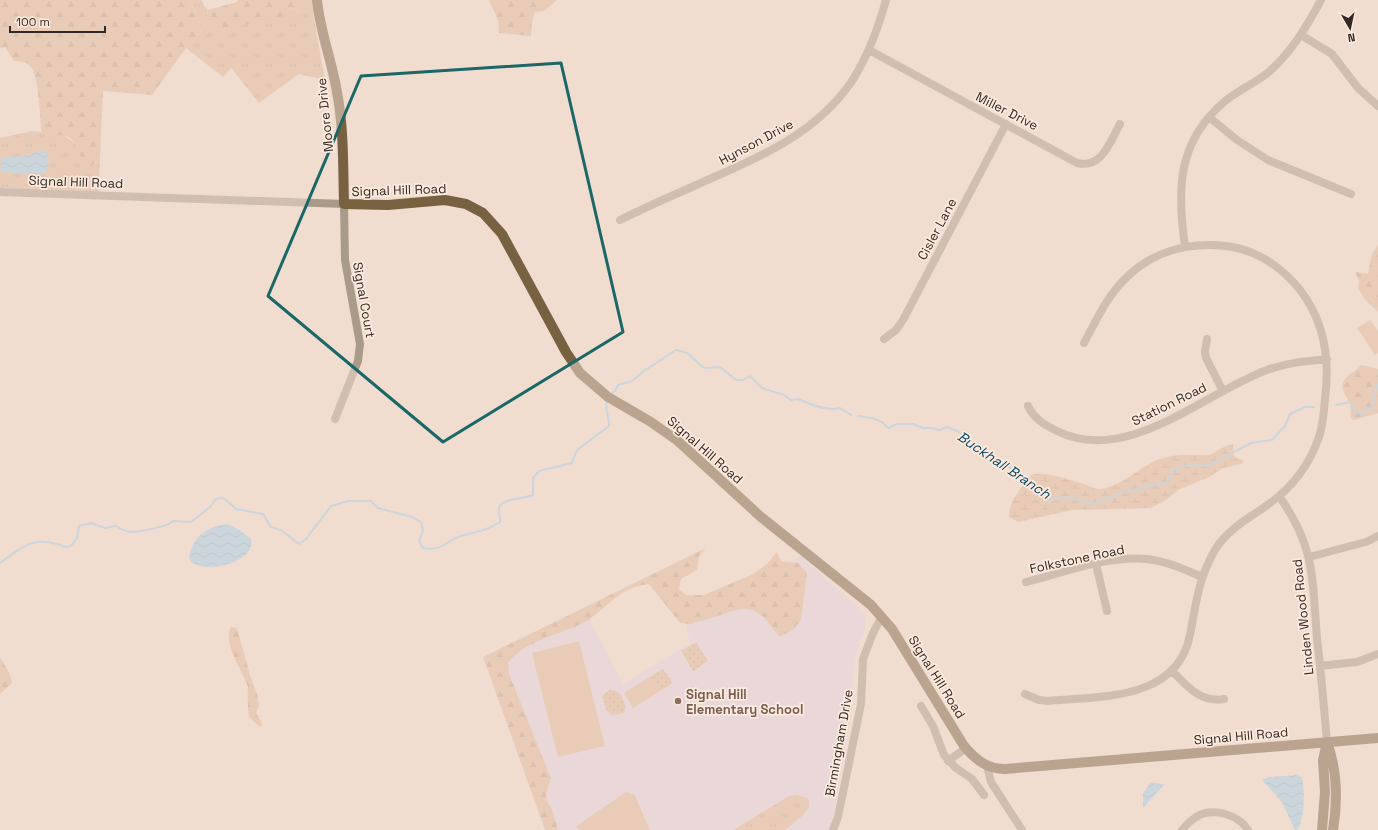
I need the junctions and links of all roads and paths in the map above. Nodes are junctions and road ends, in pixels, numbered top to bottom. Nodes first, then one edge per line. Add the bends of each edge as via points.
1 (317, 0) edge
2 (886, 0) edge
3 (1321, 0) edge
4 (1301, 35) junction
5 (869, 50) junction
6 (1378, 106) edge
7 (1209, 117) junction
8 (1006, 124) junction
9 (1120, 124) dead end
10 (0, 192) edge
11 (1351, 194) dead end
12 (344, 204) junction
13 (620, 220) dead end
14 (1185, 247) junction
15 (884, 339) dead end
16 (1207, 340) dead end
17 (1084, 343) dead end
18 (1327, 359) junction
19 (1223, 391) junction
20 (1028, 406) dead end
21 (335, 419) dead end
22 (1279, 496) junction
23 (1378, 536) edge
24 (1309, 557) junction
25 (1096, 564) junction
26 (1202, 577) junction
27 (1026, 582) dead end
28 (1107, 611) dead end
29 (882, 616) junction
30 (1378, 654) edge
31 (1320, 666) junction
32 (1172, 671) junction
33 (1025, 694) dead end
34 (1224, 699) dead end
35 (921, 706) dead end
36 (1378, 738) edge
37 (1327, 742) junction
38 (966, 748) junction
39 (948, 760) junction
40 (987, 766) junction
41 (984, 795) dead end
42 (833, 830) edge
43 (1022, 830) edge
44 (1182, 830) edge
45 (1248, 830) edge
46 (1322, 830) edge
47 (1333, 830) edge

1 - 12 main road, Moore Drive via 339,103
2 - 5 street, Hynson Drive
3 - 4 street
4 - 6 street via 1332,54 1358,88
4 - 7 street via 1260,79 1234,94
5 - 8 street, Miller Drive
5 - 13 street, Hynson Drive via 844,92 800,133 757,159
7 - 11 street via 1237,140 1268,160
7 - 14 street via 1194,140 1182,174 1180,201
8 - 9 street, Miller Drive via 1082,164 1093,162 1102,156
8 - 15 street, Cisler Lane via 903,320 896,330
10 - 12 street, Signal Hill Road
12 - 21 street, Signal Court via 345,260 360,344 358,361
12 - 29 main road, Signal Hill Road via 388,205 445,200 466,204 482,213 502,234 566,352 588,382 678,441 761,517 861,596
14 - 17 street via 1153,258 1127,276 1104,305
14 - 18 street via 1215,245 1242,249 1264,258 1285,274 1310,304 1322,332
16 - 19 street via 1206,358
18 - 19 street, Station Road via 1279,366
18 - 22 street via 1327,382 1320,435 1302,471
19 - 20 street, Station Road via 1148,430 1107,441 1084,440 1060,433 1039,421
22 - 24 street, Linden Wood Road via 1294,520
22 - 26 street via 1244,520 1223,539
23 - 24 street via 1366,542
24 - 31 street, Linden Wood Road
25 - 26 street, Folkstone Road via 1121,559 1146,559 1172,564
25 - 27 street, Folkstone Road
25 - 28 street
26 - 32 street via 1196,595 1190,637 1186,649
29 - 38 main road, Signal Hill Road
29 - 42 street, Birmingham Drive via 872,633 863,660 861,704
30 - 31 street via 1357,662
31 - 37 street, Linden Wood Road
32 - 33 street via 1152,684 1125,694 1048,701
32 - 34 street via 1200,696 1212,700
35 - 39 street
36 - 37 main road, Signal Hill Road
37 - 40 main road, Signal Hill Road via 1005,769
37 - 46 main road via 1323,760 1325,792
37 - 47 main road via 1336,780
38 - 39 street
38 - 40 main road, Signal Hill Road
39 - 41 street via 972,779
40 - 43 street via 991,782
44 - 45 street via 1196,817 1208,813 1233,816

